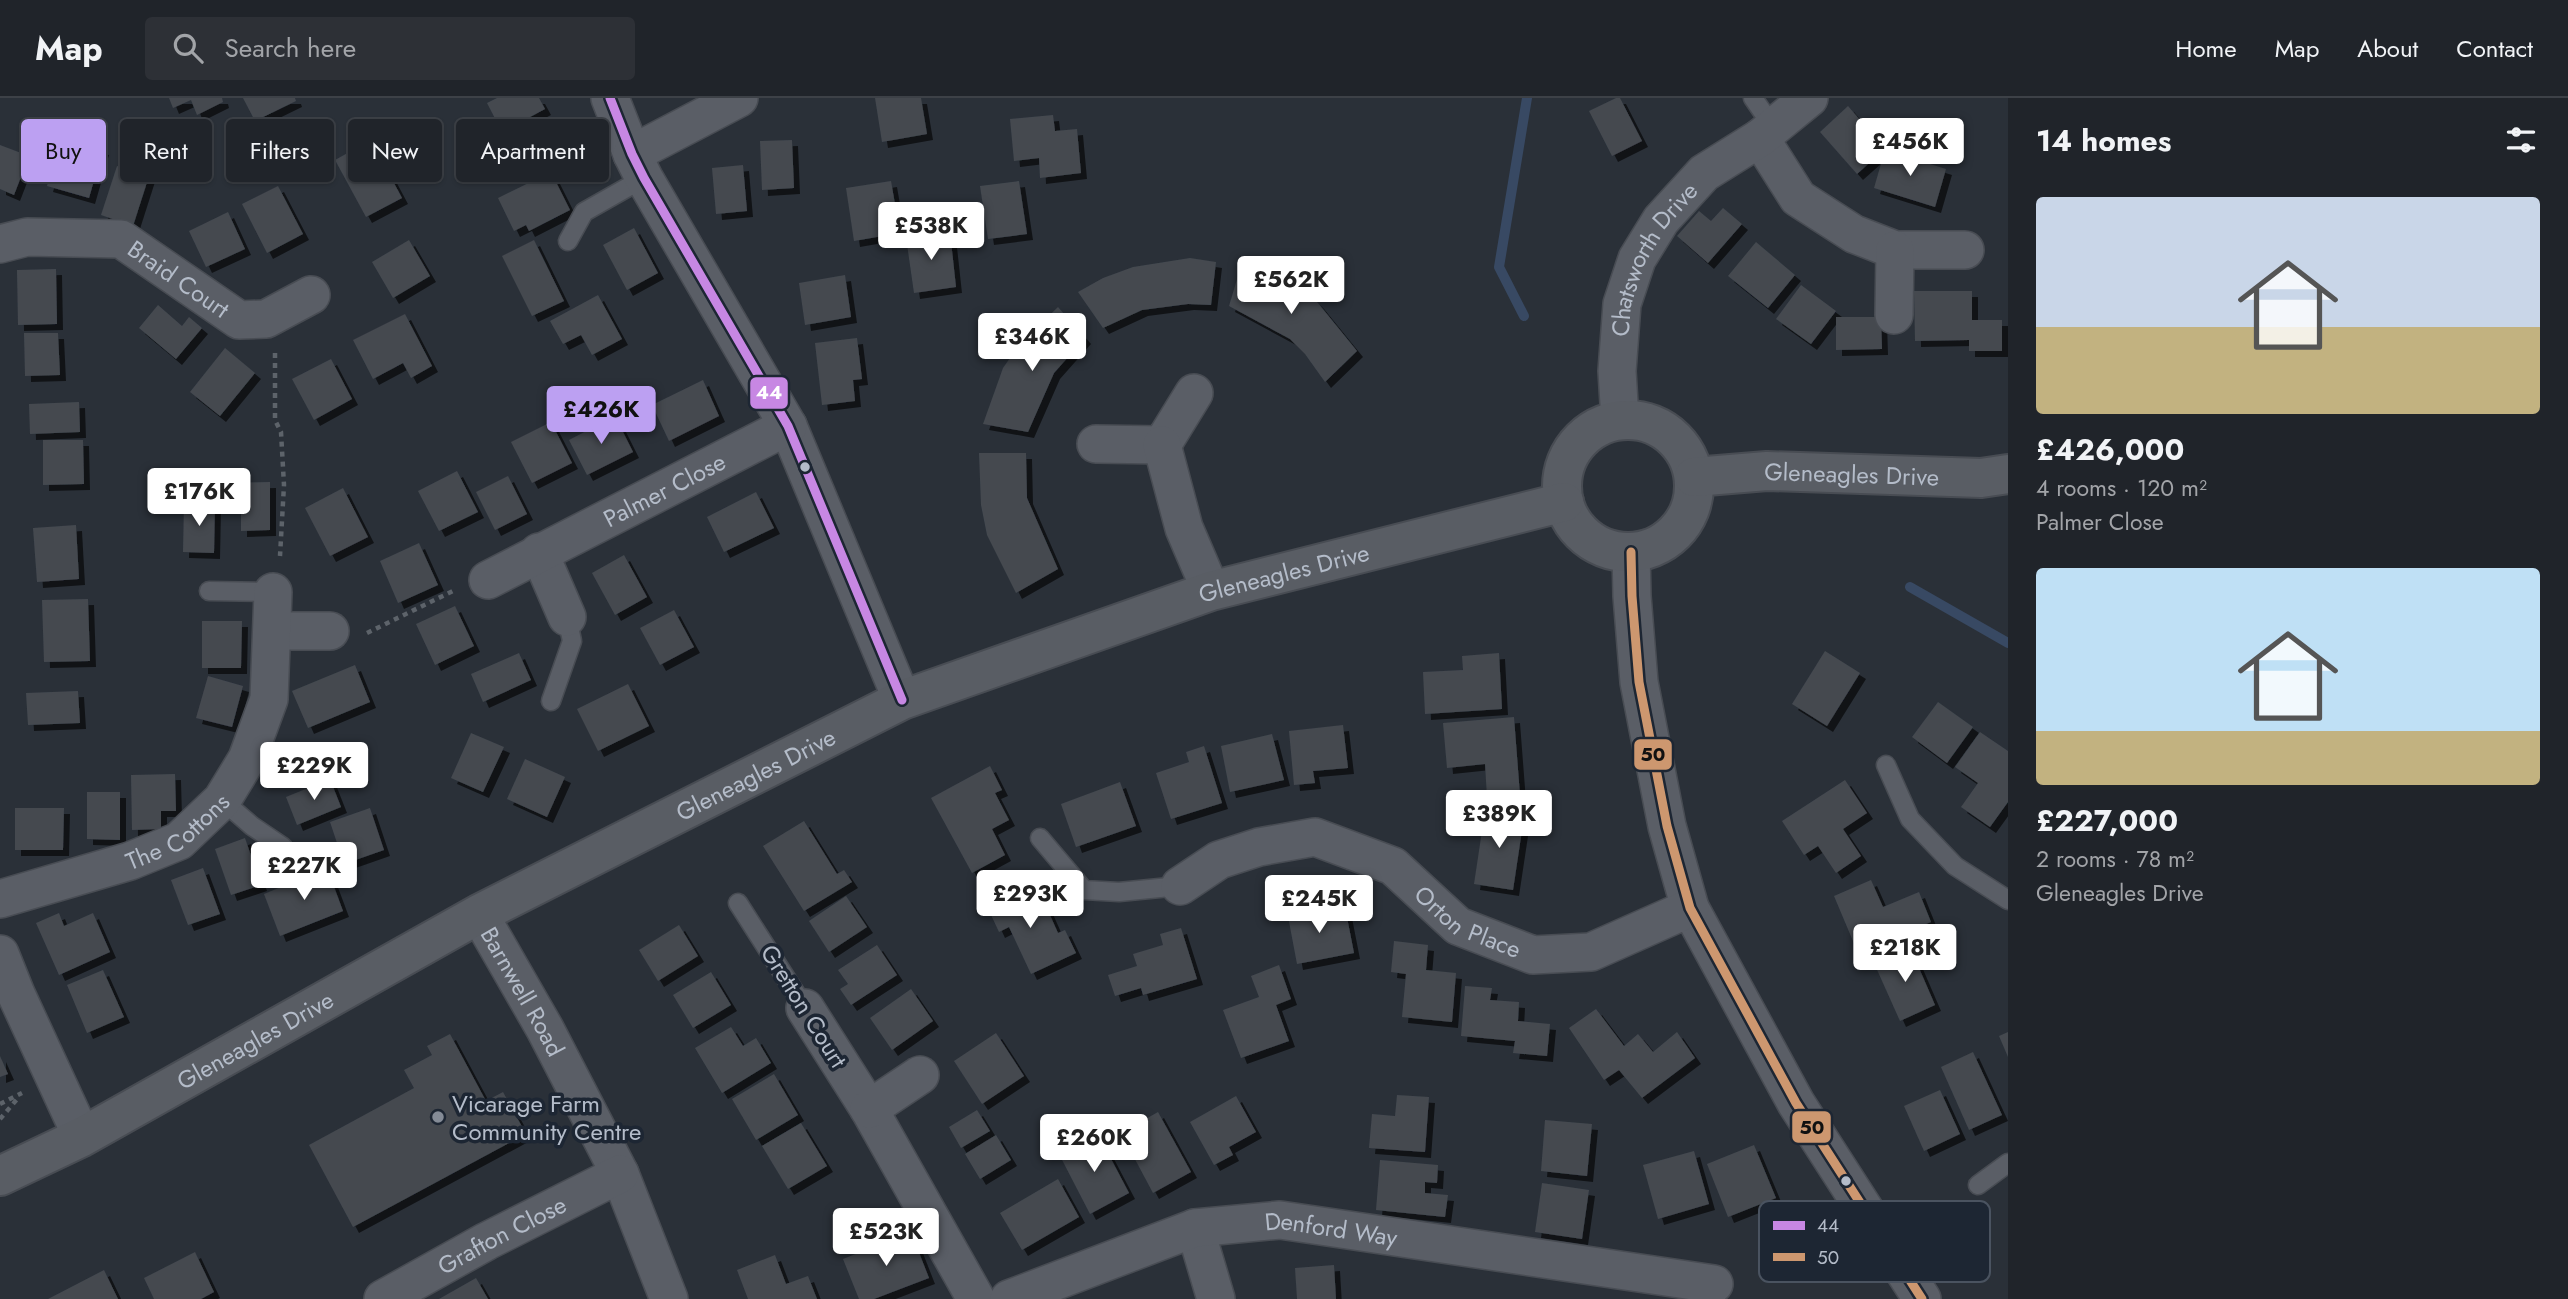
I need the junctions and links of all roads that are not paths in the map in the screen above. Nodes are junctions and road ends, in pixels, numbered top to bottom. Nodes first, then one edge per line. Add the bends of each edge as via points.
1 (610, 98) edge
2 (738, 98) edge
3 (1809, 98) edge
4 (1762, 121) edge
5 (638, 166) junction
6 (568, 241) dead end
7 (0, 244) edge
8 (1895, 250) junction
9 (1965, 250) dead end
10 (311, 295) dead end
11 (1894, 315) dead end
12 (1194, 393) dead end
13 (1620, 420) junction
14 (788, 426) junction
15 (1096, 444) dead end
16 (1162, 445) junction
17 (2008, 474) edge
18 (1694, 477) junction
19 (1564, 502) junction
20 (539, 552) junction
21 (1632, 552) junction
22 (488, 580) road end
23 (209, 591) dead end
24 (1211, 591) junction
25 (273, 592) joint
26 (567, 617) joint
27 (272, 631) junction
28 (330, 631) road end
29 (902, 700) junction
30 (551, 701) dead end
31 (1886, 765) dead end
32 (222, 800) junction
33 (1040, 838) dead end
34 (283, 848) dead end
35 (1180, 886) joint
36 (0, 899) edge
37 (2008, 900) edge
38 (738, 903) dead end
39 (1690, 908) junction
40 (480, 914) junction
41 (0, 954) edge
42 (805, 1008) joint
43 (920, 1075) dead end
44 (869, 1109) junction
45 (82, 1137) junction
46 (2008, 1163) edge
47 (620, 1174) junction
48 (0, 1176) edge
49 (1978, 1185) dead end
50 (1859, 1201) edge
51 (1195, 1228) junction
52 (1911, 1282) edge
53 (1714, 1284) dead end
54 (1661, 1289) edge
55 (383, 1299) edge
56 (669, 1299) edge
57 (976, 1299) edge
58 (1009, 1299) edge
59 (1216, 1299) edge
60 (1922, 1299) edge

1 - 5 street
2 - 5 street
3 - 4 street, Chatsworth Drive
4 - 8 street via 1798,198 1854,234
4 - 13 street, Chatsworth Drive via 1661,220 1637,259 1622,304 1617,371
5 - 6 lane via 584,212
5 - 14 street
7 - 10 street, Braid Court via 27,237 121,239 239,320 266,319
8 - 9 street
8 - 11 street
12 - 16 street
13 - 18 street via 1645,422 1668,433 1685,451
13 - 19 street via 1581,440 1569,458
14 - 20 street, Palmer Close
14 - 29 street
15 - 16 street
16 - 24 street via 1184,528
17 - 18 street, Gleneagles Drive via 1981,478 1767,471
18 - 21 street via 1693,502 1682,527 1661,545
19 - 21 street via 1578,530 1603,548
19 - 24 street, Gleneagles Drive
20 - 22 street, Palmer Close
20 - 26 street
21 - 39 street via 1639,682 1667,826
23 - 25 lane
24 - 29 street, Gleneagles Drive
25 - 27 street, The Cottons
26 - 30 lane via 572,641
27 - 28 street
27 - 32 street, The Cottons via 270,699 247,759
29 - 40 street, Gleneagles Drive
31 - 37 lane via 1910,819 1955,866
32 - 34 lane
32 - 36 street, The Cottons via 179,841 130,861
33 - 35 lane via 1084,890
35 - 39 street, Orton Place via 1219,860 1315,837 1393,866 1458,926 1532,955 1591,952
38 - 42 lane, Gretton Court
39 - 50 street via 1796,1103
40 - 45 street, Gleneagles Drive
40 - 47 street, Barnwell Road
41 - 45 street
42 - 44 street, Gretton Court
43 - 44 street
44 - 57 street, Gretton Court
45 - 48 street, Gleneagles Drive
46 - 49 lane
47 - 55 street, Grafton Close
47 - 56 street, Barnwell Road
51 - 54 street, Denford Way via 1280,1220
51 - 58 street, Denford Way
51 - 59 street
52 - 60 street
53 - 54 street, Denford Way

